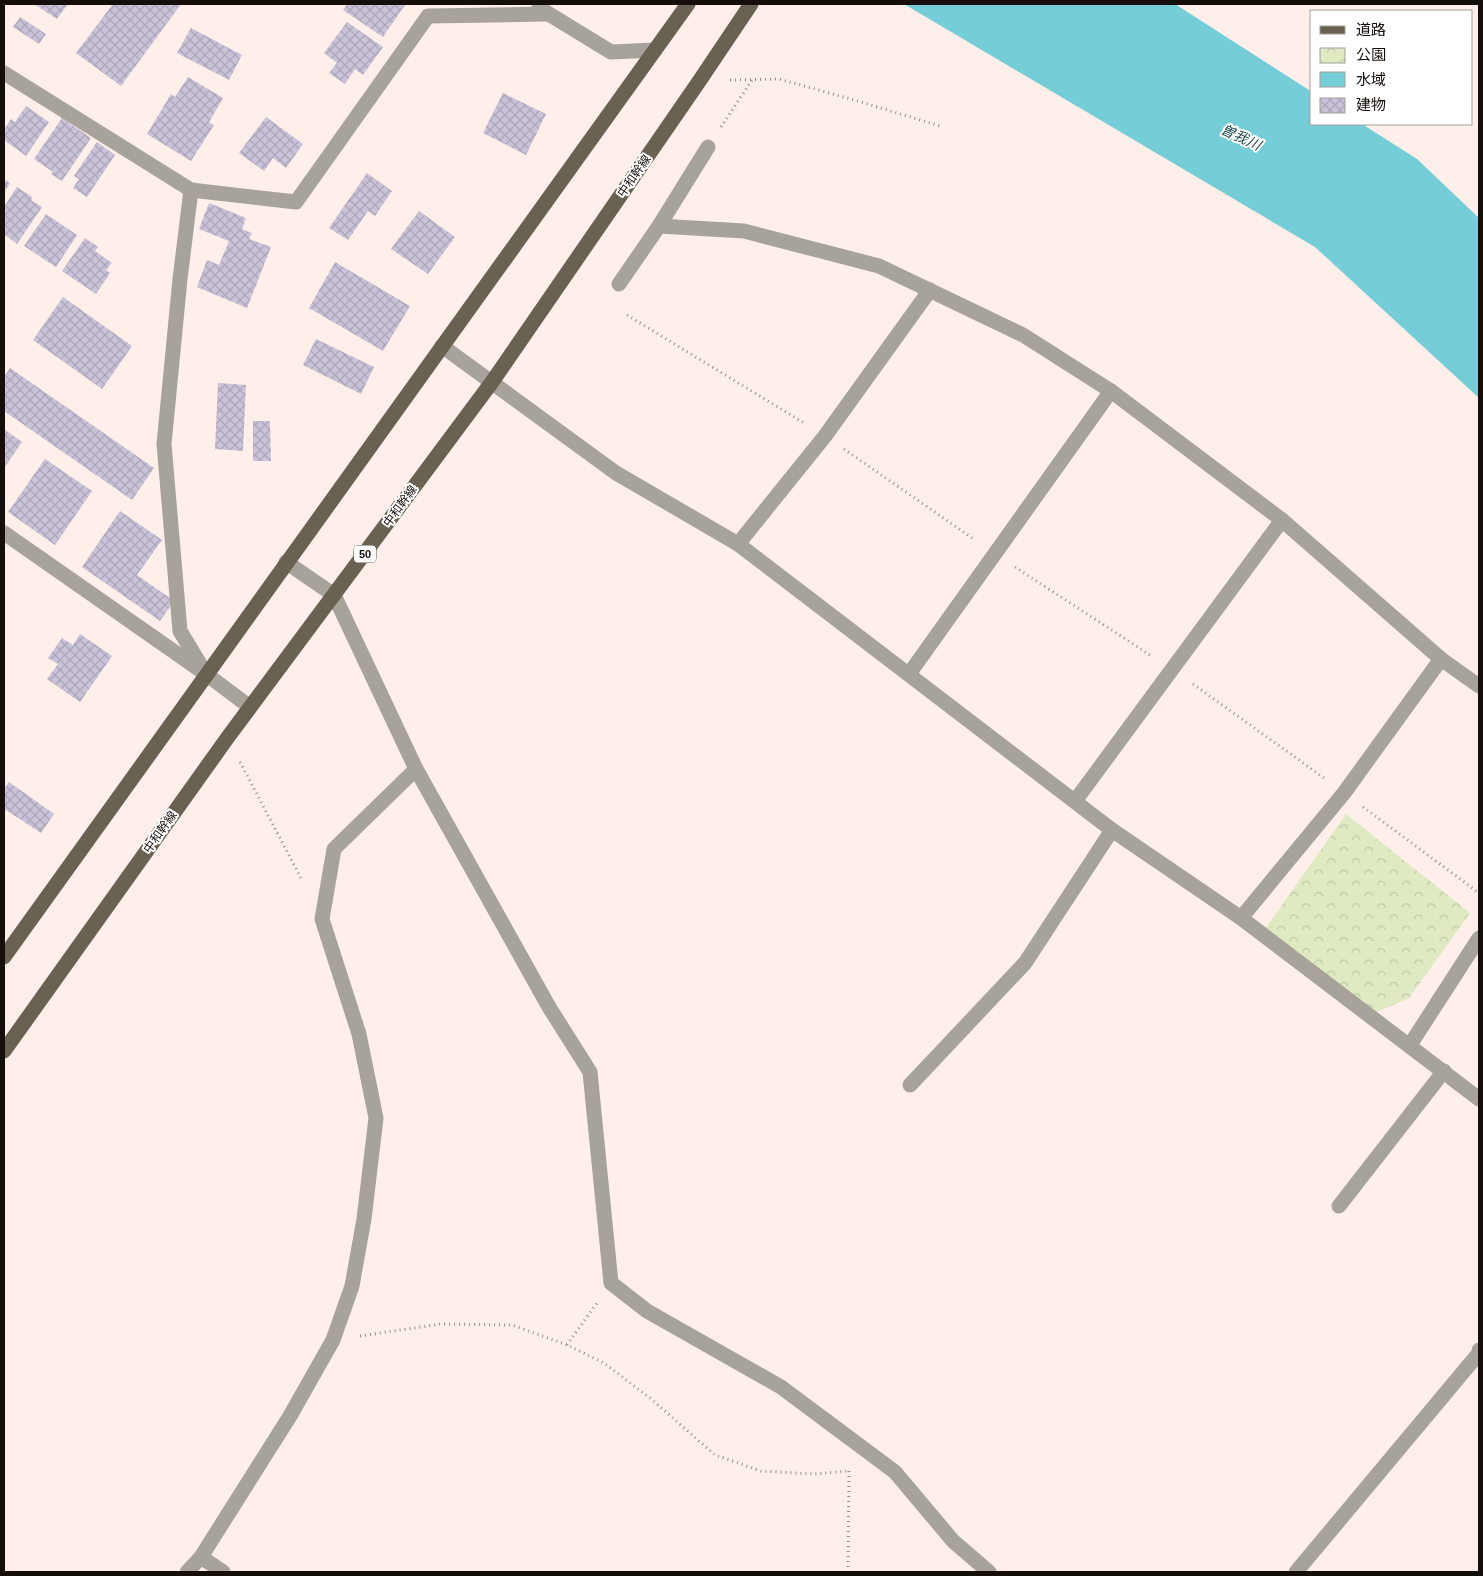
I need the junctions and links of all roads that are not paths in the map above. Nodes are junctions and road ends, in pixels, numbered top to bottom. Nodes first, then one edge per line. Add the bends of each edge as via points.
1 (531, 4) edge
2 (688, 4) edge
3 (751, 4) edge
4 (548, 14) junction
5 (659, 44) junction
6 (4, 73) edge
7 (708, 147) road end
8 (191, 190) junction
9 (659, 226) junction
10 (619, 284) dead end
11 (930, 290) junction
12 (442, 346) junction
13 (492, 382) junction
14 (1111, 391) junction
15 (1282, 520) junction
16 (4, 532) edge
17 (738, 544) junction
18 (286, 562) junction
19 (334, 596) junction
20 (1441, 659) junction
21 (206, 674) junction
22 (909, 674) junction
23 (1479, 686) edge
24 (250, 707) junction
25 (416, 769) junction
26 (1075, 801) junction
27 (1112, 830) junction
28 (1241, 918) junction
29 (1479, 938) edge
30 (4, 957) edge
31 (1410, 1045) junction
32 (4, 1051) edge
33 (1444, 1071) junction
34 (910, 1085) dead end
35 (1479, 1099) edge
36 (1339, 1206) dead end
37 (1479, 1350) edge
38 (201, 1557) junction
39 (187, 1572) edge
40 (223, 1572) edge
41 (989, 1572) edge
42 (1296, 1572) edge

1 - 4 street
2 - 5 main road
3 - 13 main road, 中和幹線 / 50
4 - 5 street via 611,52
4 - 8 street via 428,16 296,202
5 - 12 main road
6 - 8 street
7 - 9 street
8 - 21 street via 164,444 180,631
9 - 10 street
9 - 11 street via 744,231 879,266
11 - 14 street via 1023,335
11 - 17 street via 825,436
12 - 13 street
12 - 18 main road
13 - 17 street via 616,473
13 - 19 main road, 中和幹線 / 50
14 - 15 street
14 - 22 street
15 - 20 street
15 - 26 street
16 - 21 street
17 - 22 street
18 - 19 street
18 - 21 main road
19 - 24 main road, 中和幹線 / 50
19 - 25 street
20 - 23 street
20 - 28 street via 1344,793
21 - 24 street
21 - 30 main road
22 - 26 street
24 - 32 main road, 中和幹線 / 50
25 - 38 street via 334,849 322,918 359,1034 376,1118 364,1220 352,1286 333,1340 290,1416
25 - 41 street via 549,1007 590,1072 611,1283 646,1311 781,1387 894,1472 953,1542
26 - 27 street
27 - 28 street
27 - 34 street via 1025,963
28 - 31 street
29 - 31 street
31 - 33 street
33 - 35 street
33 - 36 street
37 - 42 street
38 - 39 street
38 - 40 street

